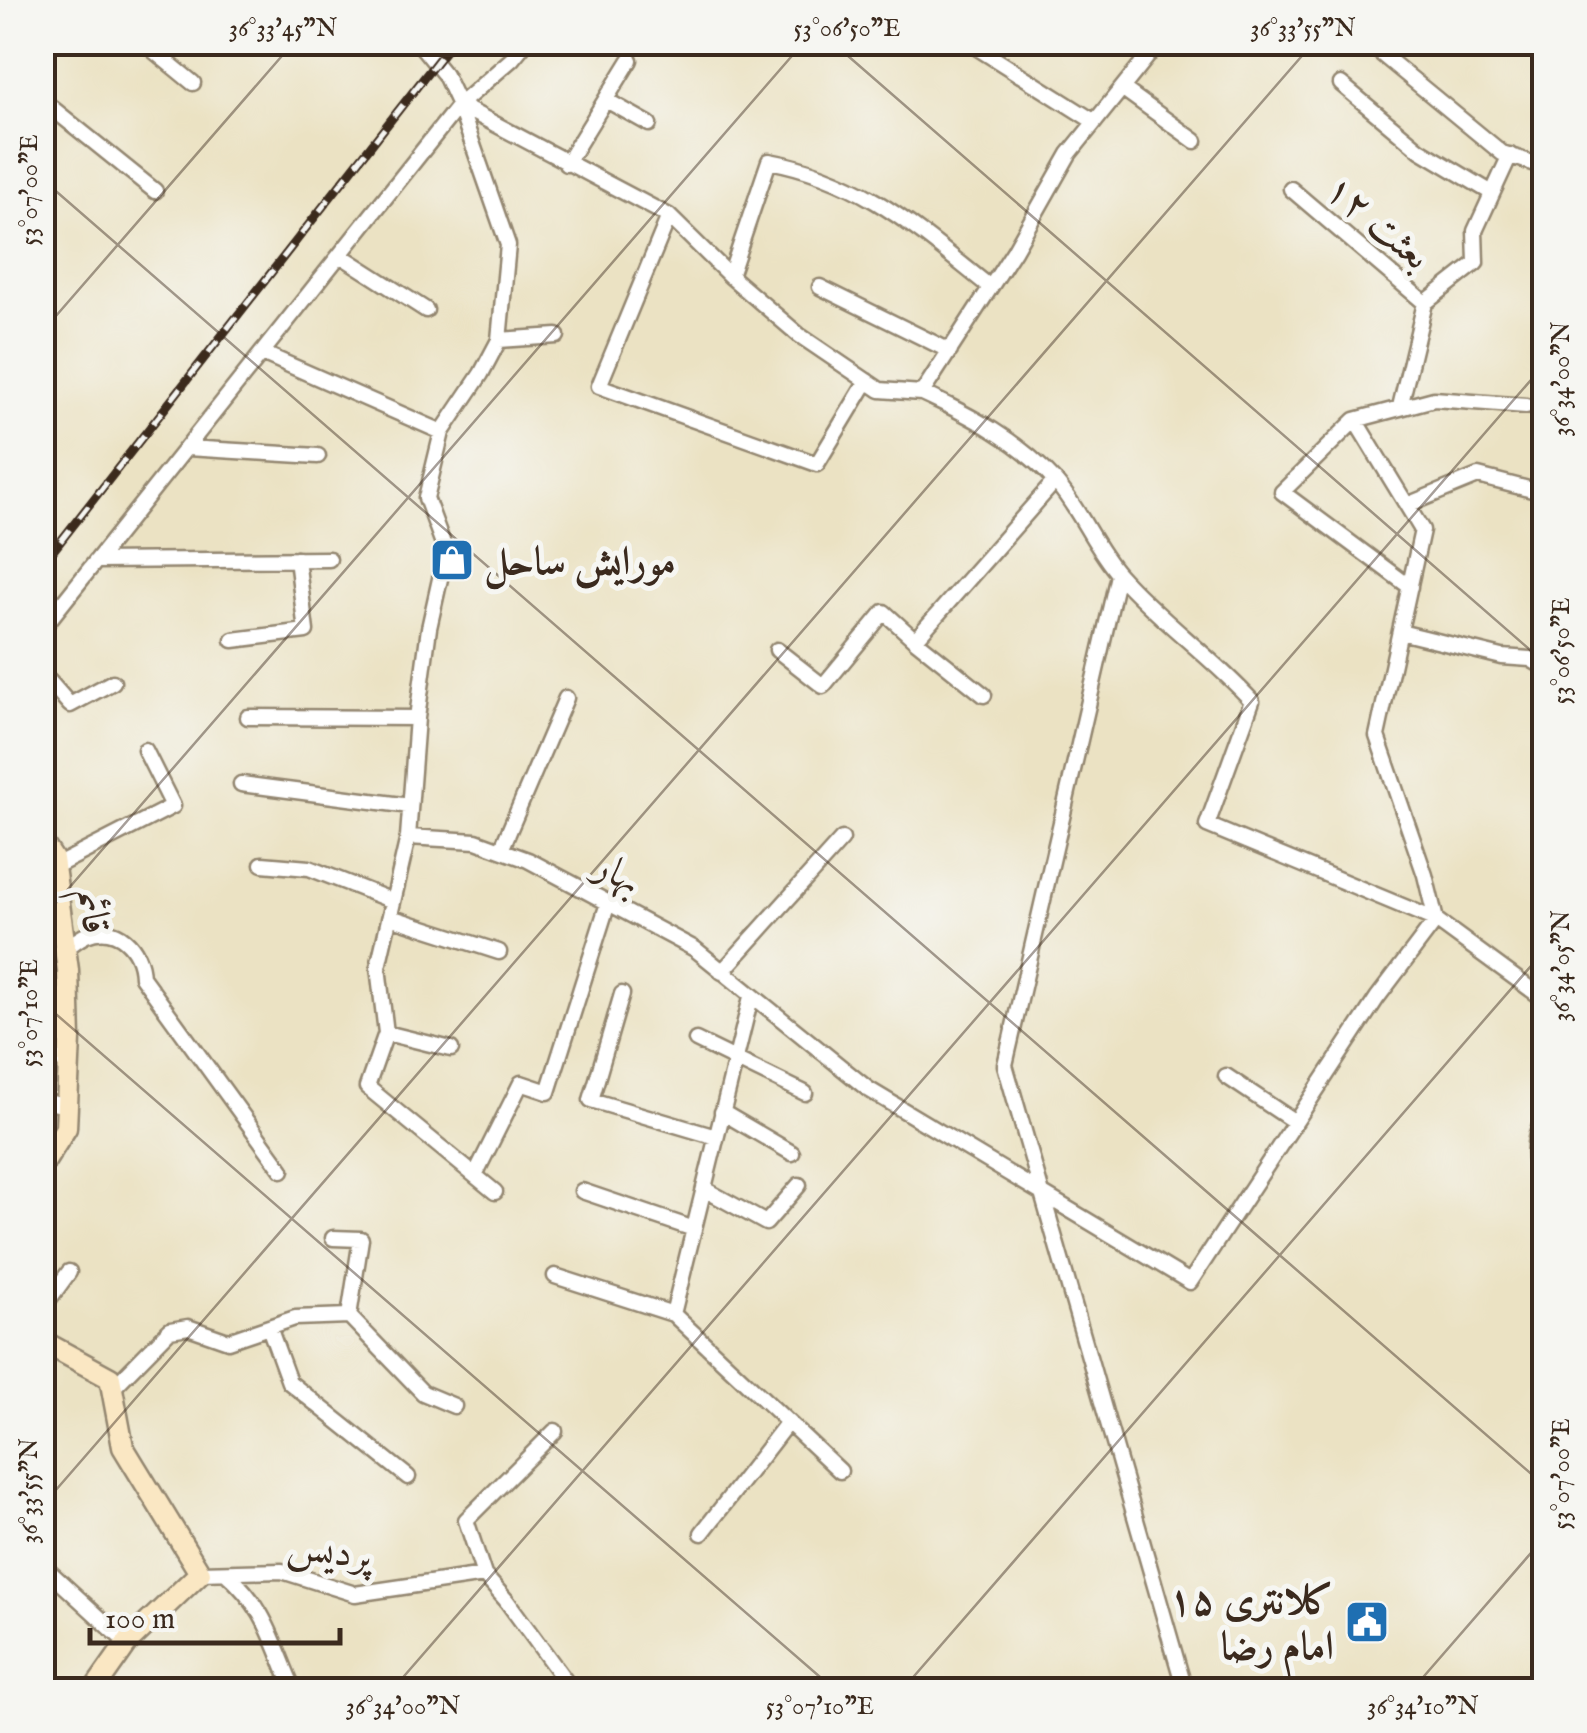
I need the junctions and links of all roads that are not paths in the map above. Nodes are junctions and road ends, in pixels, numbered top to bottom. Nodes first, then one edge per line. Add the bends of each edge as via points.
1 (143, 42) edge
2 (418, 42) edge
3 (526, 42) edge
4 (968, 42) edge
5 (1159, 42) edge
6 (1367, 42) edge
7 (630, 60) dead end
8 (193, 83) dead end
9 (1341, 84) dead end
10 (1122, 88) junction
11 (42, 100) edge
12 (606, 100) junction
13 (459, 105) junction
14 (1095, 122) junction
15 (649, 124) dead end
16 (1194, 141) dead end
17 (1510, 155) junction
18 (566, 164) junction
19 (1544, 167) edge
20 (1291, 189) dead end
21 (156, 191) dead end
22 (1492, 194) junction
23 (669, 216) junction
24 (340, 255) junction
25 (730, 276) junction
26 (820, 287) dead end
27 (990, 287) junction
28 (1425, 303) junction
29 (426, 310) dead end
30 (558, 336) dead end
31 (499, 340) junction
32 (950, 351) junction
33 (262, 353) junction
34 (867, 381) junction
35 (922, 393) junction
36 (1526, 406) dead end
37 (1400, 407) junction
38 (1355, 420) junction
39 (442, 432) junction
40 (186, 448) junction
41 (318, 456) dead end
42 (1055, 481) junction
43 (1544, 492) edge
44 (1407, 505) junction
45 (297, 559) junction
46 (329, 559) dead end
47 (96, 562) junction
48 (1118, 575) junction
49 (1410, 587) junction
50 (42, 629) edge
51 (1400, 632) junction
52 (233, 640) dead end
53 (915, 640) junction
54 (777, 650) dead end
55 (1544, 666) edge
56 (42, 673) edge
57 (113, 682) dead end
58 (984, 695) dead end
59 (566, 698) dead end
60 (248, 717) dead end
61 (417, 718) junction
62 (144, 750) dead end
63 (240, 784) dead end
64 (410, 806) junction
65 (408, 837) junction
66 (842, 839) dead end
67 (42, 842) edge
68 (501, 850) junction
69 (262, 864) dead end
70 (51, 880) edge
71 (393, 901) junction
72 (608, 903) junction
73 (390, 917) junction
74 (1436, 920) junction
75 (65, 949) junction
76 (499, 952) dead end
77 (722, 972) junction
78 (622, 994) dead end
79 (751, 997) junction
80 (1544, 999) edge
81 (386, 1033) junction
82 (696, 1040) dead end
83 (450, 1049) dead end
84 (42, 1058) edge
85 (735, 1060) junction
86 (69, 1061) junction
87 (1226, 1076) dead end
88 (805, 1093) dead end
89 (42, 1101) edge
90 (67, 1106) junction
91 (722, 1112) junction
92 (1544, 1118) edge
93 (1295, 1122) junction
94 (716, 1137) junction
95 (792, 1153) dead end
96 (42, 1166) edge
97 (282, 1170) dead end
98 (476, 1176) junction
99 (800, 1184) dead end
100 (704, 1188) junction
101 (1544, 1188) edge
102 (582, 1191) dead end
103 (495, 1192) dead end
104 (1042, 1192) junction
105 (694, 1229) junction
106 (333, 1238) dead end
107 (69, 1272) dead end
108 (555, 1276) dead end
109 (42, 1310) edge
110 (673, 1314) junction
111 (349, 1316) junction
112 (269, 1327) junction
113 (42, 1341) edge
114 (112, 1388) junction
115 (454, 1406) dead end
116 (788, 1422) junction
117 (556, 1431) dead end
118 (840, 1471) dead end
119 (408, 1477) dead end
120 (702, 1533) dead end
121 (42, 1565) edge
122 (226, 1572) junction
123 (200, 1573) junction
124 (484, 1575) junction
125 (127, 1643) junction
126 (94, 1690) edge
127 (294, 1690) edge
128 (572, 1690) edge
129 (1185, 1690) edge

1 - 8 street
2 - 13 street
3 - 13 street
4 - 14 street
5 - 10 street
6 - 17 street
7 - 12 street
9 - 22 street via 1420,150
10 - 14 street
10 - 16 street
11 - 21 street
12 - 15 street
12 - 18 street
13 - 18 street
13 - 24 street
13 - 31 street via 508,245
14 - 27 street
17 - 19 street
17 - 22 street, بعثت ۱۲
18 - 23 street
20 - 28 street, بعثت ۱۲
22 - 28 street, بعثت ۱۲ via 1476,231 1476,264
23 - 25 street
23 - 34 street via 599,386 817,464
24 - 29 street
24 - 33 street
25 - 27 street via 769,160 811,168 887,205
25 - 34 street
26 - 32 street
27 - 32 street
28 - 37 street
30 - 31 street
31 - 39 street
32 - 35 street
33 - 39 street
33 - 40 street
34 - 35 street via 880,390
35 - 42 street via 971,415
36 - 37 street via 1434,399
37 - 38 street
38 - 44 street
38 - 49 street via 1282,492
39 - 61 street via 426,498 446,552
40 - 41 street
40 - 47 street
42 - 48 street
42 - 53 street
43 - 44 street via 1478,476
44 - 49 street via 1422,530
45 - 46 street
45 - 47 street
45 - 52 street via 306,631
47 - 50 street
48 - 74 street via 1252,701 1208,826
48 - 104 street via 1005,1065
49 - 51 street
51 - 55 street
51 - 74 street via 1377,736
53 - 54 street via 884,612 822,686
53 - 58 street
56 - 57 street via 70,705
59 - 68 street
60 - 61 street
61 - 64 street
62 - 70 street via 174,806
63 - 64 street
64 - 65 street
65 - 68 street, بهار via 476,841
65 - 71 street
66 - 77 street
67 - 70 street, قائم via 53,859
68 - 72 street, بهار
69 - 71 street via 310,868
70 - 75 street, قائم
71 - 73 street
72 - 77 street, بهار
72 - 98 street via 548,1092 521,1082
73 - 76 street
73 - 81 street via 378,967
74 - 80 street
74 - 93 street
75 - 86 street, قائم
75 - 97 street via 104,932 119,934 137,950 142,977
77 - 79 street, بهار
78 - 94 street via 591,1100
79 - 85 street
79 - 104 street, بهار via 868,1089
81 - 83 street
81 - 98 street via 367,1088
82 - 85 street
84 - 86 street
85 - 88 street
85 - 91 street
86 - 90 street, قائم
87 - 93 street
89 - 90 street
90 - 96 street, قائم via 66,1128
91 - 94 street
91 - 95 street
92 - 101 street via 1535,1134
93 - 104 street, بهار via 1190,1282
94 - 100 street
98 - 103 street
99 - 100 street via 766,1222
100 - 105 street
102 - 105 street
104 - 129 street
105 - 110 street
106 - 111 street via 361,1238
107 - 109 street
108 - 110 street
110 - 116 street
111 - 112 street via 295,1318
111 - 115 street via 423,1393
112 - 114 street via 228,1341 188,1328 170,1330
112 - 119 street via 290,1382
113 - 114 street via 110,1378
114 - 123 street via 123,1447
116 - 118 street
116 - 120 street
117 - 124 street via 466,1520
121 - 125 street
122 - 123 street, پرديس
122 - 124 street, پرديس via 282,1571 354,1594
122 - 127 street via 270,1626
123 - 125 street
124 - 128 street
125 - 126 street

